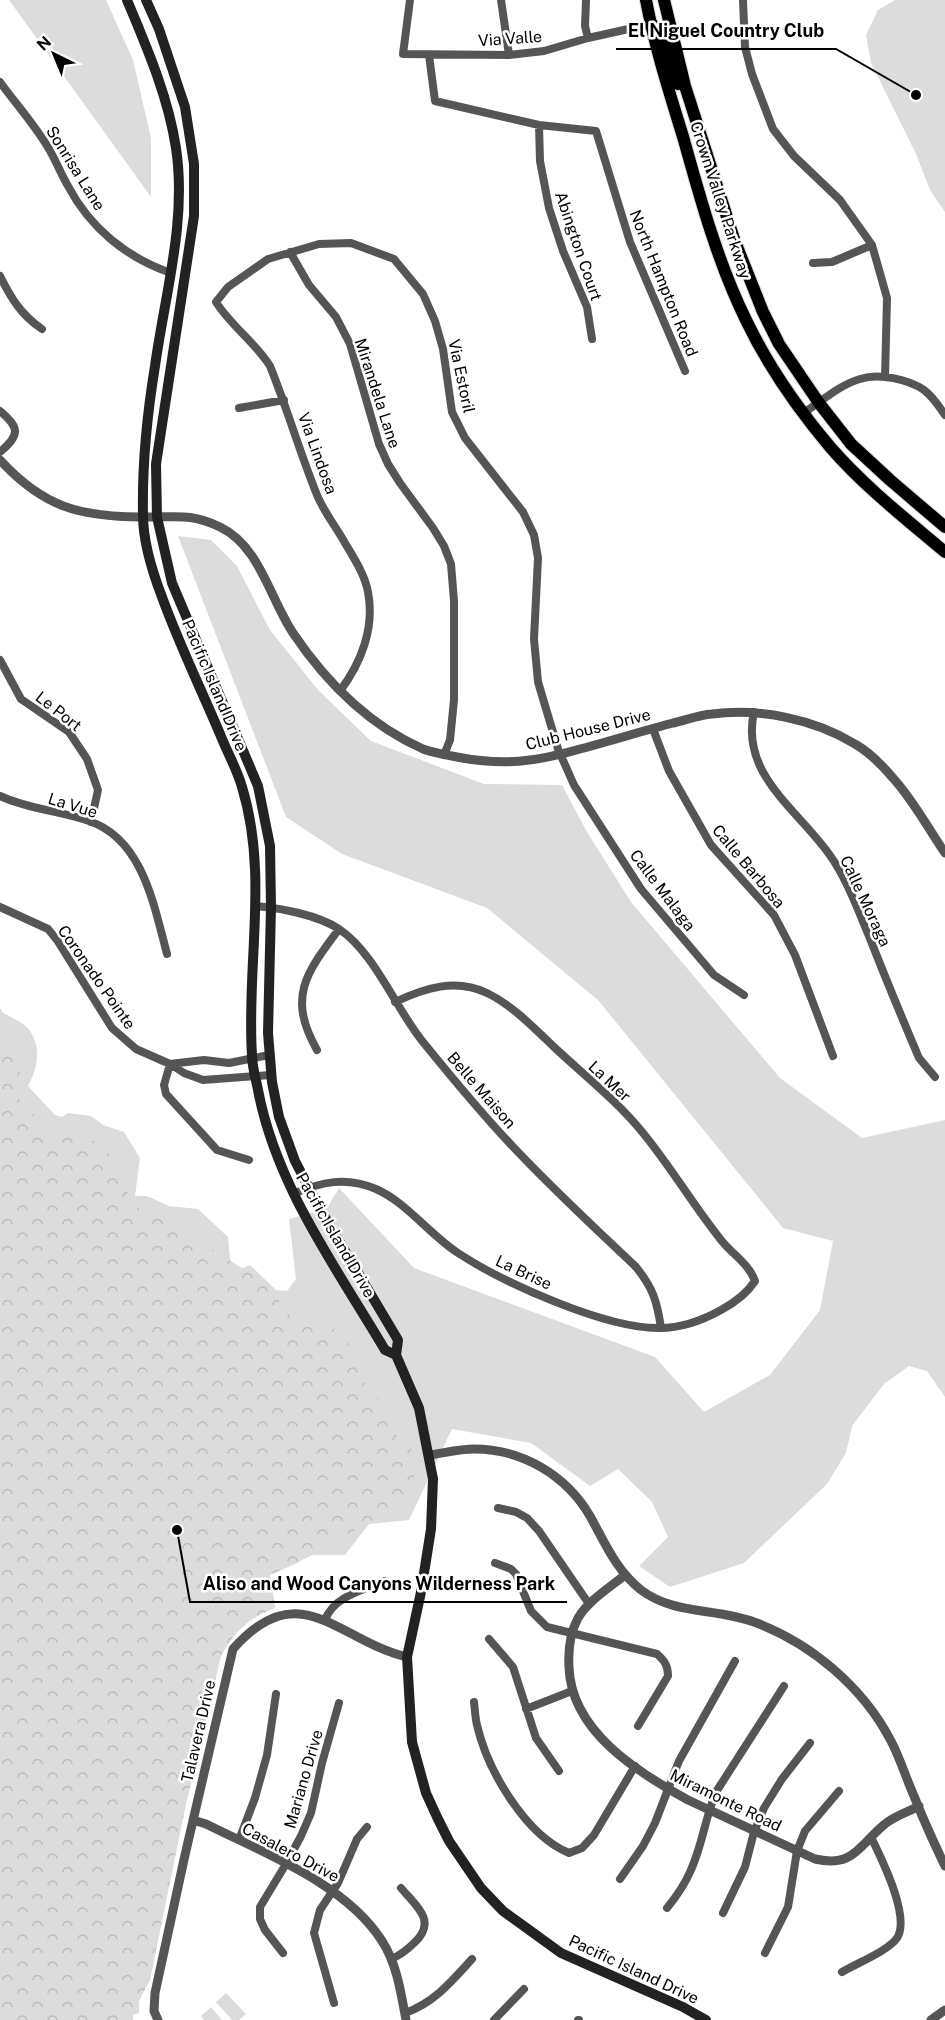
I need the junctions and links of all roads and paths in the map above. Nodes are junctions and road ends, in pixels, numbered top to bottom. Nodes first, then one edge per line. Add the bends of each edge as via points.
1 (127, 0) edge
2 (135, 0) edge
3 (146, 0) edge
4 (411, 0) edge
5 (501, 0) edge
6 (586, 0) edge
7 (646, 0) edge
8 (654, 0) edge
9 (664, 0) edge
10 (743, 0) edge
11 (651, 24) junction
12 (138, 27) junction
13 (588, 38) junction
14 (429, 55) junction
15 (509, 55) junction
16 (0, 82) edge
17 (685, 86) junction
18 (539, 125) junction
19 (872, 245) junction
20 (188, 250) junction
21 (290, 252) junction
22 (813, 263) dead end
23 (171, 273) junction
24 (0, 276) edge
25 (183, 297) junction
26 (216, 302) joint
27 (42, 329) dead end
28 (592, 339) dead end
29 (685, 370) dead end
30 (885, 377) junction
31 (284, 400) junction
32 (819, 404) junction
33 (238, 408) dead end
34 (0, 411) edge
35 (803, 413) junction
36 (945, 415) edge
37 (0, 452) edge
38 (0, 460) edge
39 (157, 517) junction
40 (142, 518) junction
41 (945, 527) edge
42 (945, 552) edge
43 (0, 660) edge
44 (340, 691) junction
45 (754, 712) junction
46 (653, 729) junction
47 (562, 754) junction
48 (444, 755) junction
49 (0, 796) edge
50 (91, 822) junction
51 (945, 853) edge
52 (256, 906) junction
53 (271, 907) junction
54 (0, 908) edge
55 (339, 929) junction
56 (167, 954) dead end
57 (744, 995) dead end
58 (395, 1002) junction
59 (318, 1050) dead end
60 (268, 1055) junction
61 (833, 1056) dead end
62 (252, 1058) junction
63 (170, 1064) junction
64 (271, 1075) junction
65 (255, 1076) junction
66 (935, 1077) dead end
67 (249, 1160) dead end
68 (309, 1187) junction
69 (293, 1194) junction
70 (755, 1281) joint
71 (661, 1328) junction
72 (396, 1355) junction
73 (429, 1455) junction
74 (498, 1508) dead end
75 (495, 1563) dead end
76 (625, 1575) junction
77 (385, 1581) dead end
78 (589, 1604) junction
79 (325, 1620) junction
80 (572, 1632) junction
81 (489, 1639) dead end
82 (407, 1657) junction
83 (735, 1661) dead end
84 (784, 1686) dead end
85 (572, 1691) junction
86 (276, 1694) dead end
87 (474, 1702) dead end
88 (339, 1703) dead end
89 (526, 1709) junction
90 (638, 1726) dead end
91 (810, 1743) dead end
92 (635, 1766) junction
93 (559, 1771) dead end
94 (668, 1790) junction
95 (839, 1791) dead end
96 (919, 1806) junction
97 (708, 1810) junction
98 (193, 1820) junction
99 (368, 1827) dead end
100 (754, 1832) junction
101 (871, 1838) junction
102 (239, 1840) junction
103 (797, 1851) junction
104 (286, 1864) junction
105 (945, 1866) edge
106 (620, 1879) dead end
107 (401, 1888) dead end
108 (333, 1891) junction
109 (668, 1908) dead end
110 (723, 1913) dead end
111 (283, 1953) dead end
112 (765, 1953) dead end
113 (391, 1959) junction
114 (472, 1959) dead end
115 (842, 1972) dead end
116 (524, 1989) dead end
117 (334, 2003) dead end
118 (945, 2010) edge
119 (155, 2015) edge
120 (405, 2016) edge
121 (147, 2020) edge
122 (494, 2020) edge
123 (706, 2020) edge
124 (930, 2020) edge

1 - 12 main road, Pacific Island Drive
2 - 12 main road via 141,17
3 - 20 main road, Pacific Island Drive via 185,107 194,164 194,216
4 - 14 street, Via Valle via 403,54
5 - 15 street
6 - 13 street
7 - 11 main road, Crown Valley Parkway
8 - 11 main road
9 - 17 main road, Crown Valley Parkway
10 - 19 street via 745,47 774,129 794,156 840,200
11 - 13 street, Via Valle
11 - 17 main road via 663,37 678,85
11 - 35 main road, Crown Valley Parkway via 723,267 746,320
12 - 23 main road, Pacific Island Drive via 165,95 176,150 179,209
13 - 15 street, Via Valle via 544,51
14 - 15 street, Via Valle
14 - 18 street, North Hampton Road via 435,101
16 - 23 street, Sonrisa Lane via 45,142 69,189 96,225 117,246 142,262
17 - 32 main road, Crown Valley Parkway via 734,239 763,312
18 - 28 street, Abington Court via 540,161 549,208 587,307
18 - 29 street, North Hampton Road via 596,131 630,242
19 - 22 street via 832,262
19 - 30 street via 887,298
20 - 23 main road
20 - 25 main road, Pacific Island Drive
21 - 26 street, Via Estoril via 268,259 248,272
21 - 47 street, Via Estoril via 319,244 351,243 394,259 423,294 443,349 452,412 465,438 523,512 534,535 538,558 534,639 538,682
21 - 48 street, Mirandela Lane via 309,285 336,317 350,344 379,444 399,483 439,537 451,564 454,700 450,740
23 - 25 main road
23 - 40 main road, Pacific Island Drive via 154,366
24 - 27 street via 21,312
25 - 39 main road, Pacific Island Drive via 156,464
26 - 31 street, Via Lindosa via 225,317 262,352
30 - 32 street via 859,379
30 - 36 street via 925,390
31 - 33 street
31 - 44 street, Via Lindosa via 318,498 347,545 368,591 370,625 365,644 353,675
32 - 35 street
32 - 41 main road, Crown Valley Parkway via 865,457
34 - 37 street via 12,421 15,431 12,442
35 - 42 main road, Crown Valley Parkway via 867,484
38 - 40 street, Club House Drive via 19,481 48,500 102,516
39 - 40 street, Club House Drive
39 - 44 street, Club House Drive via 200,518 238,539 292,632
39 - 53 main road, Pacific Island Drive via 172,583 258,786 270,846
40 - 52 main road, Pacific Island Drive via 149,560 166,607 242,786 253,837
43 - 50 street, Le Port via 21,699 69,732 87,759 98,790
44 - 48 street, Club House Drive via 377,724 426,750
45 - 46 street, Club House Drive via 709,714
45 - 51 street, Club House Drive via 799,721 857,745 894,779
45 - 66 street, Calle Moraga via 751,732 758,763 768,781 831,857 856,906 919,1058
46 - 47 street, Club House Drive
46 - 61 street, Calle Barbosa via 669,771 711,845 774,915 795,956
47 - 48 street, Club House Drive via 497,763
47 - 57 street, Calle Malaga via 574,784 641,889 714,975
49 - 50 street, La Vue
50 - 56 street, La Vue via 110,833 141,869
52 - 53 street, Belle Maison
52 - 62 main road, Pacific Island Drive
53 - 55 street, Belle Maison
53 - 60 main road, Pacific Island Drive
54 - 63 street, Coronado Pointe via 48,929 112,1028 136,1049
55 - 58 street, Belle Maison via 368,959
55 - 59 street via 320,954 303,990 302,1012 307,1032
58 - 70 street, La Mer via 433,986 450,985 486,992 512,1010 627,1115
58 - 71 street, Belle Maison via 424,1043 517,1151 636,1267 657,1302
60 - 62 street
60 - 64 main road, Pacific Island Drive
62 - 63 street via 229,1063 204,1060
62 - 65 main road, Pacific Island Drive
63 - 65 street, Coronado Pointe via 203,1080
63 - 67 street via 164,1085 166,1094 217,1150
64 - 65 street, Coronado Pointe
64 - 68 main road, Pacific Island Drive via 279,1117
65 - 69 main road, Pacific Island Drive via 273,1146
68 - 69 street, La Brise
68 - 71 street, La Brise via 334,1180 376,1189 458,1253 504,1279 606,1320
68 - 72 main road, Pacific Island Drive via 398,1340
69 - 72 main road, Pacific Island Drive via 385,1350
70 - 71 street, La Brise via 749,1291 711,1316
72 - 73 main road, Pacific Island Drive via 417,1402
73 - 76 street via 493,1450 537,1464 584,1506
73 - 82 main road, Pacific Island Drive via 433,1479 431,1529
74 - 78 street via 527,1518
75 - 80 street via 516,1574 531,1611 547,1627
76 - 78 street, Miramonte Road
76 - 96 street via 657,1600 748,1619 815,1654 862,1697 879,1720
77 - 79 street via 340,1600 328,1610
78 - 80 street, Miramonte Road
79 - 82 street, Talavera Drive via 390,1653
79 - 98 street, Talavera Drive via 297,1614 279,1616 260,1624 233,1649
80 - 85 street, Miramonte Road via 568,1656
80 - 90 street via 657,1654 664,1660 669,1676
81 - 89 street via 513,1667
82 - 123 main road, Pacific Island Drive via 417,1767 449,1841 481,1888 503,1911 561,1953
83 - 94 street via 687,1744
84 - 97 street via 730,1766
85 - 89 street
85 - 92 street, Miramonte Road via 586,1721 613,1750
86 - 102 street via 267,1755
87 - 92 street via 476,1725 489,1759 513,1802 558,1849 569,1853 582,1848 594,1835
88 - 104 street, Mariano Drive via 310,1813
89 - 93 street via 536,1738
91 - 100 street via 772,1793
92 - 94 street, Miramonte Road
94 - 97 street, Miramonte Road
94 - 106 street via 643,1846
95 - 103 street via 805,1831
96 - 101 street, Miramonte Road via 887,1822
96 - 105 street
97 - 100 street, Miramonte Road
97 - 109 street via 692,1870
98 - 102 street, Casalero Drive
98 - 119 street, Talavera Drive via 155,1993
99 - 108 street via 357,1839
100 - 103 street, Miramonte Road
100 - 110 street via 745,1867
101 - 103 street, Miramonte Road via 842,1861 828,1862
101 - 115 street via 900,1912 901,1925 889,1946
102 - 104 street, Casalero Drive
103 - 112 street via 788,1907
104 - 108 street, Casalero Drive
104 - 111 street, Mariano Drive via 260,1907 265,1930
107 - 113 street via 423,1914 426,1925 422,1936
108 - 113 street, Casalero Drive via 369,1924
108 - 117 street via 321,1910 314,1933
113 - 120 street, Casalero Drive
114 - 120 street via 438,1995
116 - 122 street
118 - 124 street
119 - 121 street, Talavera Drive

